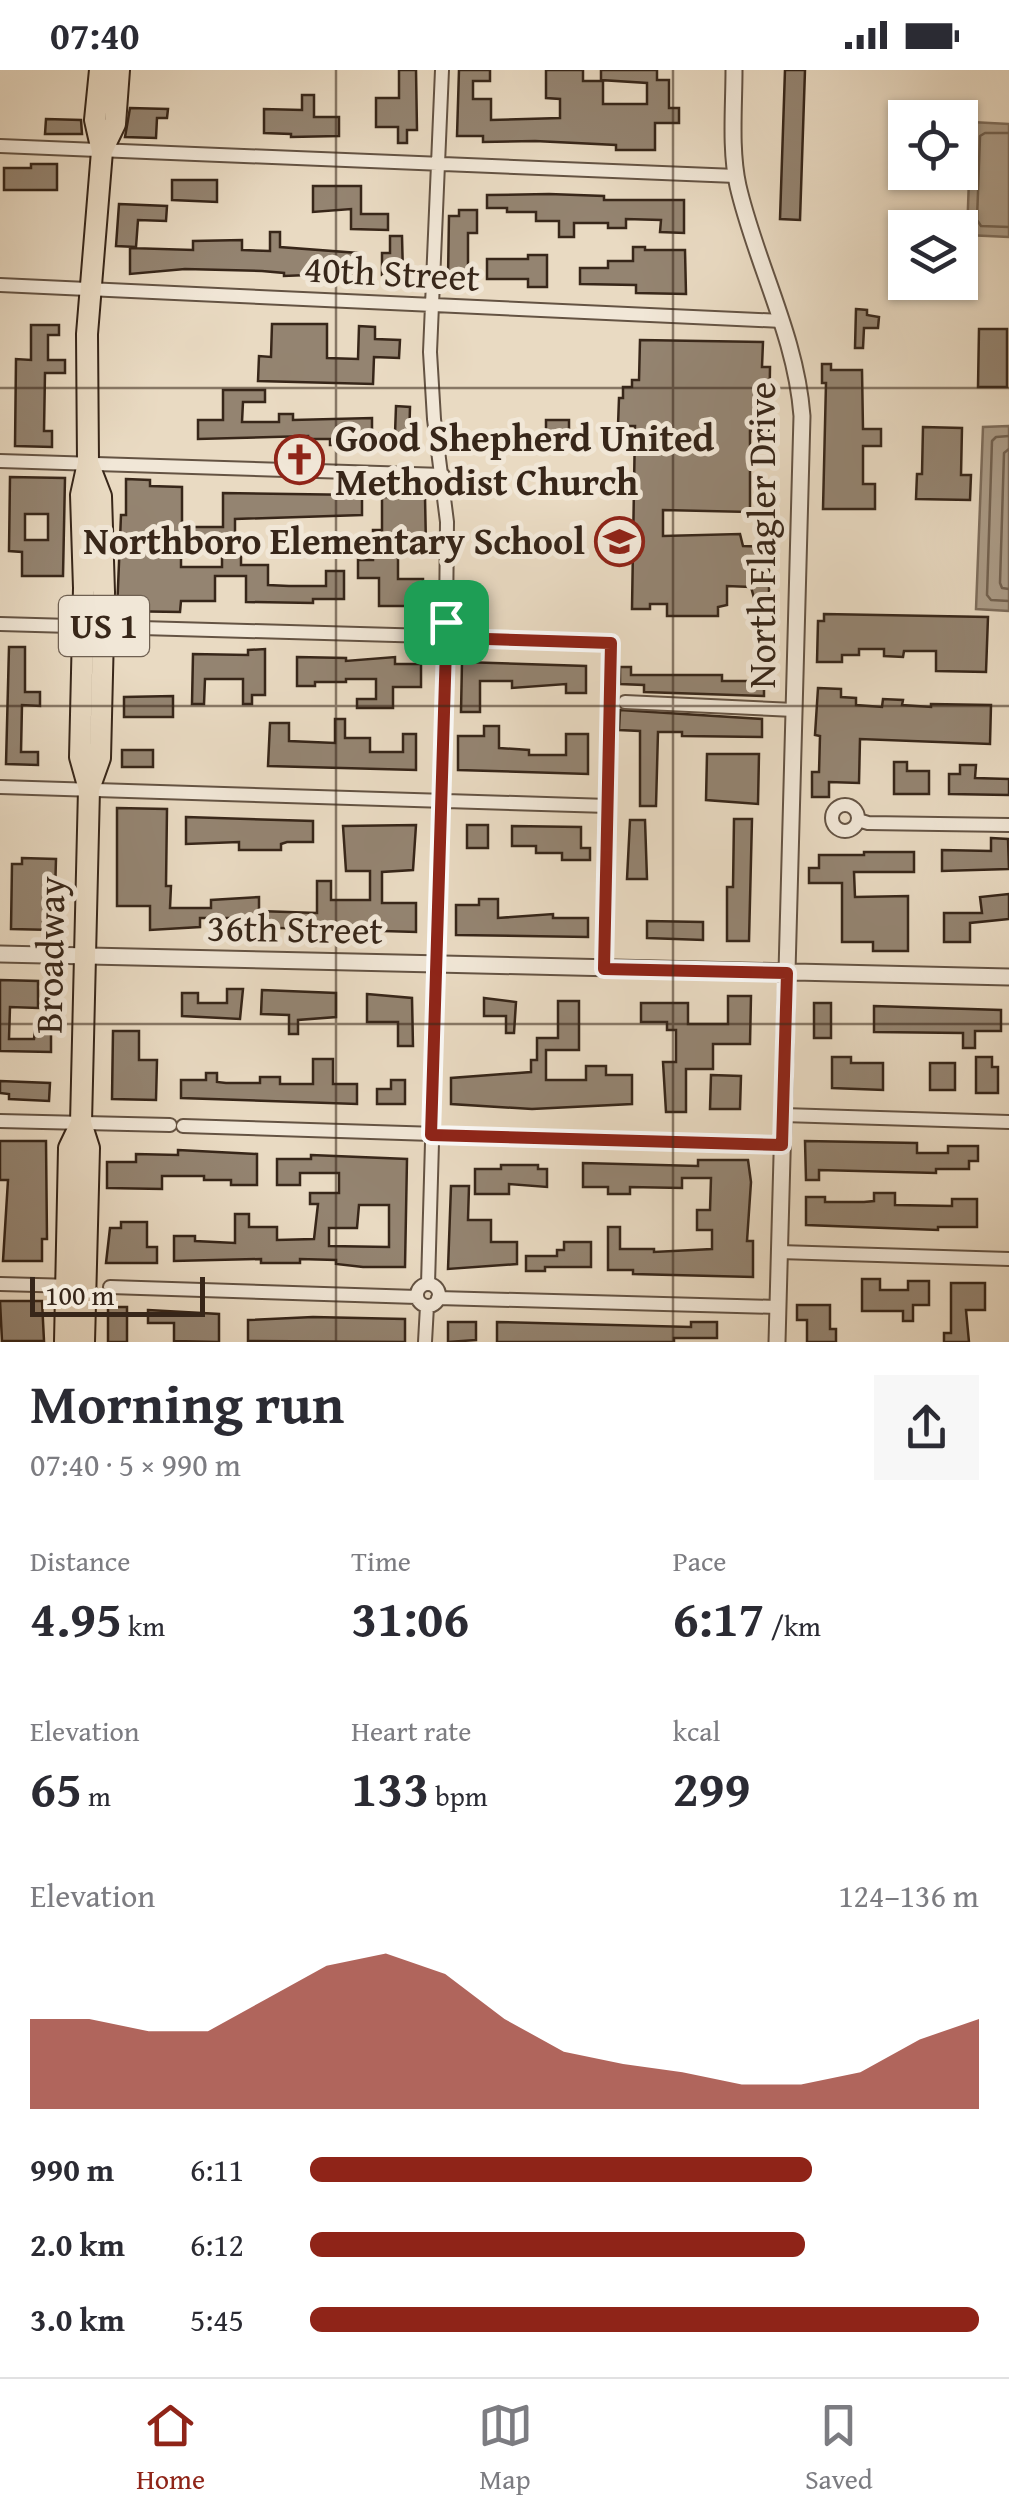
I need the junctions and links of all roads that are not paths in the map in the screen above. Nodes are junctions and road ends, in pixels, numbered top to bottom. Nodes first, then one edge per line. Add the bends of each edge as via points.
1 (100, 70) edge
2 (120, 70) edge
3 (442, 70) edge
4 (734, 70) edge
5 (0, 146) edge
6 (102, 150) junction
7 (438, 163) junction
8 (736, 176) junction
9 (0, 285) edge
10 (90, 289) junction
11 (432, 305) junction
12 (782, 321) junction
13 (0, 460) edge
14 (88, 463) junction
15 (443, 475) junction
16 (446, 622) junction
17 (0, 624) edge
18 (94, 626) junction
19 (430, 636) junction
20 (451, 642) junction
21 (625, 702) dead end
22 (794, 710) junction
23 (0, 787) edge
24 (89, 789) junction
25 (440, 801) junction
26 (608, 806) junction
27 (858, 820) dead end
28 (1009, 825) edge
29 (0, 954) edge
30 (86, 956) junction
31 (436, 965) junction
32 (604, 969) junction
33 (787, 973) junction
34 (1009, 977) edge
35 (783, 1115) junction
36 (0, 1121) edge
37 (1009, 1122) edge
38 (81, 1123) junction
39 (431, 1135) junction
40 (782, 1145) junction
41 (779, 1252) junction
42 (1009, 1259) edge
43 (0, 1284) edge
44 (76, 1286) junction
45 (110, 1286) dead end
46 (427, 1300) junction
47 (778, 1307) junction
48 (64, 1342) edge
49 (84, 1342) edge
50 (425, 1342) edge
51 (777, 1342) edge

1 - 6 main road, Broadway / US 1 via 95,120
2 - 6 main road, Broadway / US 1 via 115,124
3 - 7 street
4 - 8 street, North Flagler Drive
5 - 6 street
6 - 7 street
6 - 10 main road, Broadway / US 1
7 - 8 street
7 - 11 street
8 - 12 street, North Flagler Drive
9 - 10 street, 40th Street
10 - 11 street, 40th Street
10 - 14 main road, Broadway / US 1
11 - 12 street, 40th Street
11 - 15 street via 431,391
12 - 22 street, North Flagler Drive via 802,416
13 - 14 street
14 - 15 street
14 - 18 main road, Broadway / US 1 via 81,495
15 - 16 street
16 - 19 street
16 - 20 street via 453,626
17 - 18 street
18 - 19 street
18 - 24 main road, Broadway / US 1 via 80,757
19 - 20 street via 438,646
20 - 25 street
20 - 26 street via 611,643
21 - 22 street
22 - 33 street, North Flagler Drive
23 - 24 street
24 - 25 street
24 - 30 main road, Broadway / US 1
25 - 26 street
25 - 31 street
26 - 32 street
27 - 28 street
29 - 30 street, 36th Street
30 - 31 street, 36th Street
30 - 38 main road, Broadway / US 1
31 - 32 street, 36th Street
31 - 39 street
32 - 33 street, 36th Street
33 - 34 street, 36th Street
33 - 35 street, North Flagler Drive
35 - 37 street
35 - 40 street, North Flagler Drive
36 - 38 street
38 - 39 street
38 - 44 main road, Broadway / US 1 via 90,1148
39 - 40 street
39 - 46 street via 428,1284 436,1289
40 - 41 street, North Flagler Drive
41 - 42 street
41 - 47 street, North Flagler Drive
43 - 44 street
44 - 48 main road, Broadway / US 1
44 - 49 main road, Broadway / US 1
45 - 46 street
46 - 47 street
46 - 50 street
47 - 51 street, North Flagler Drive

